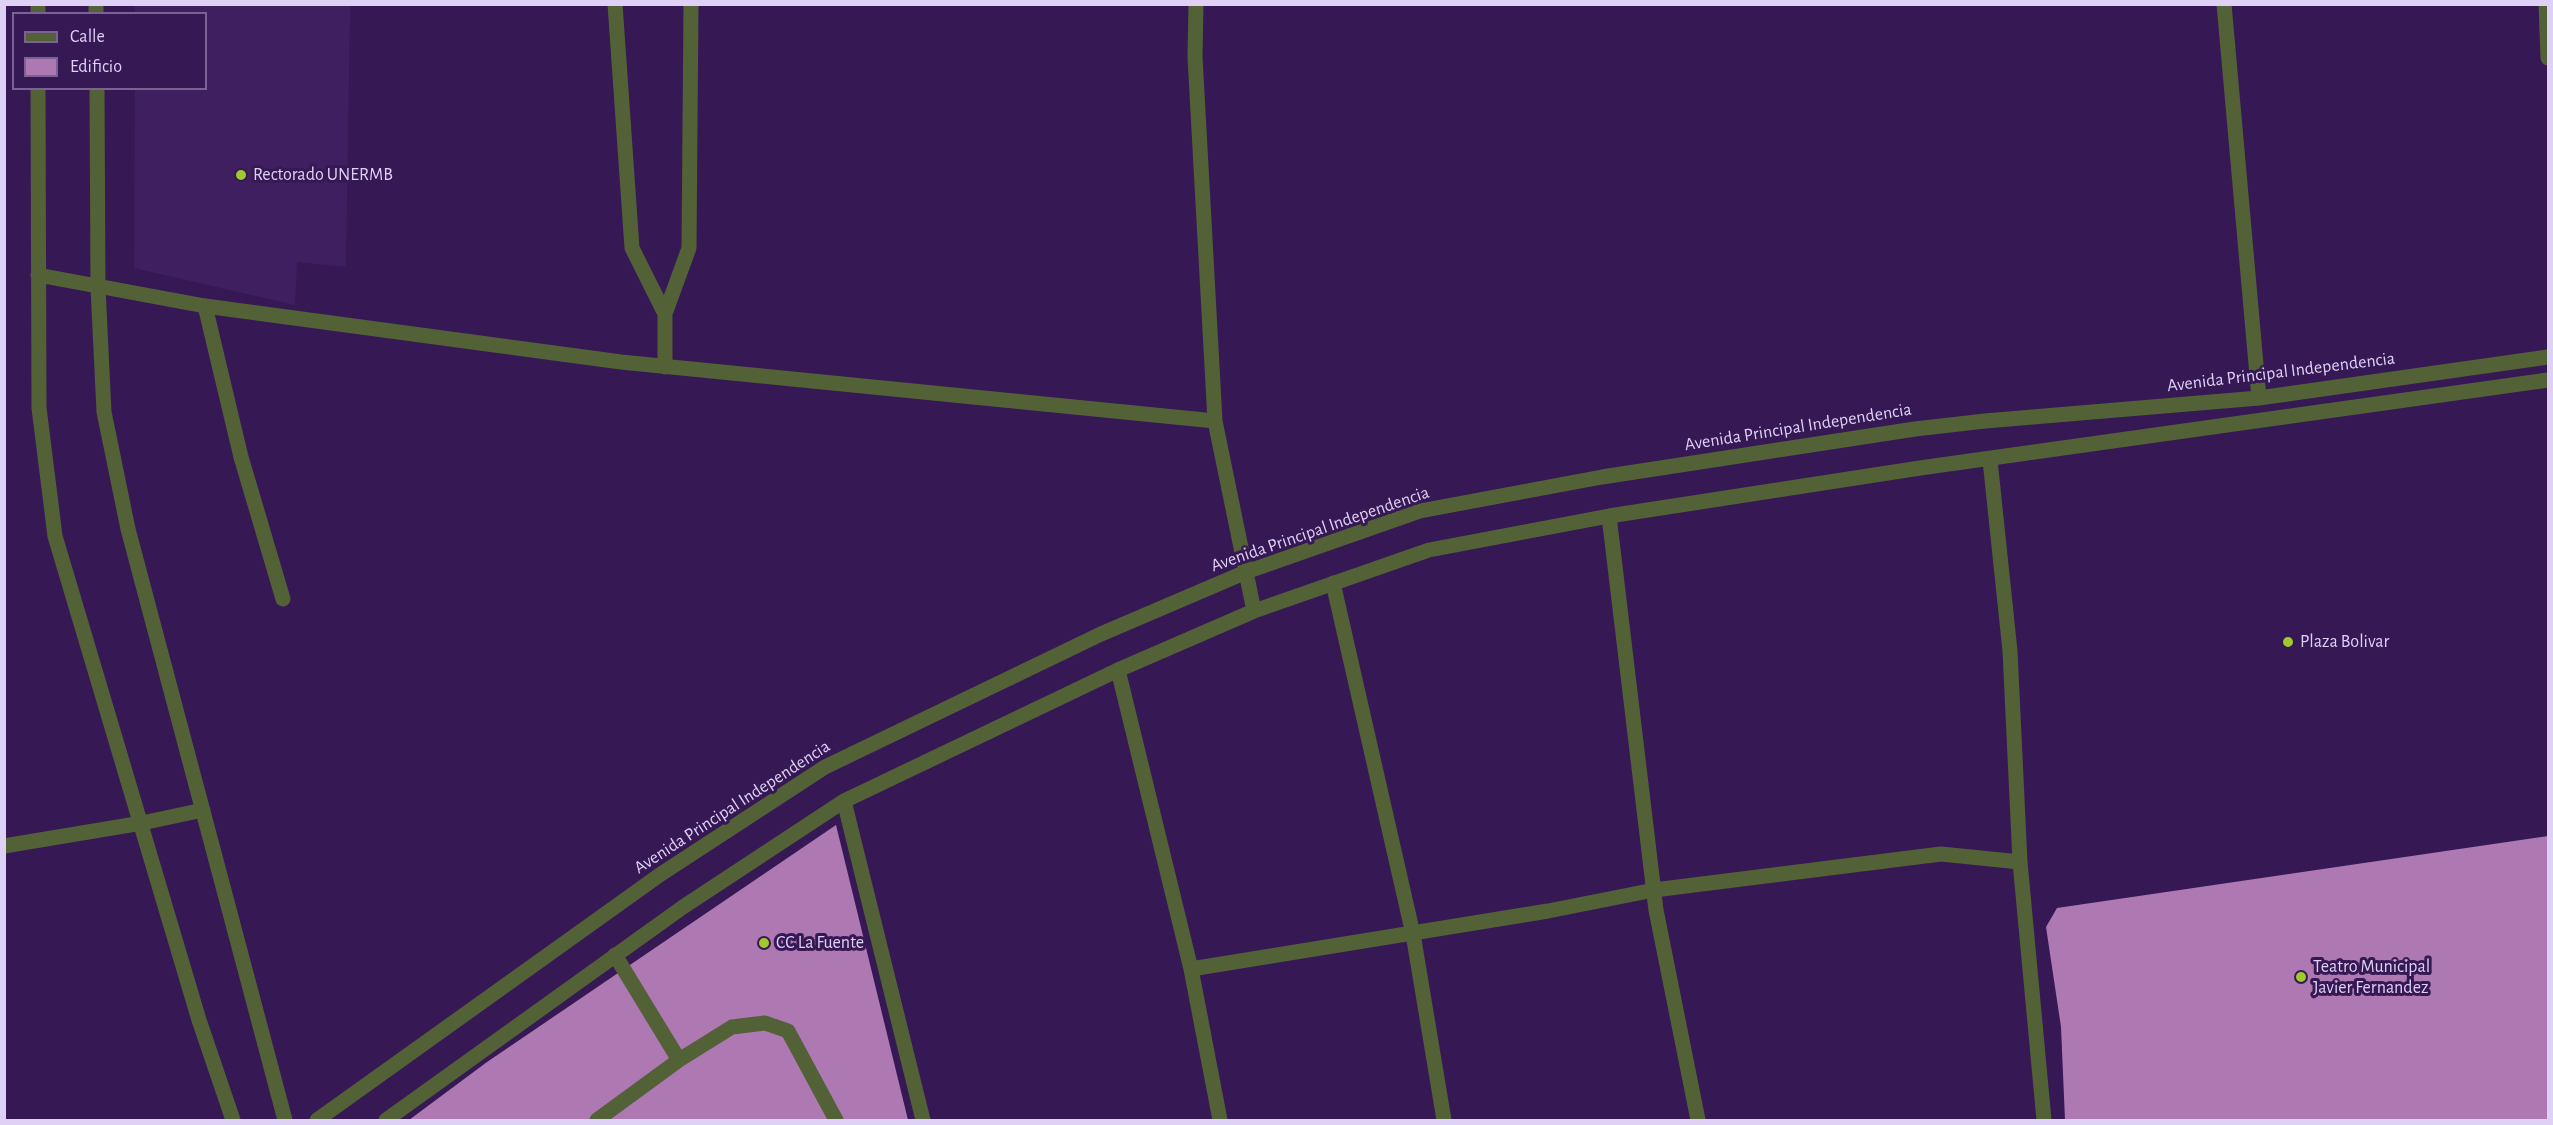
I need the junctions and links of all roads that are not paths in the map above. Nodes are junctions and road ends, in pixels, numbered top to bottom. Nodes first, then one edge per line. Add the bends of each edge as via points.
1 (615, 4) edge
2 (692, 4) edge
3 (1196, 4) edge
4 (2224, 4) edge
5 (2546, 4) edge
6 (2548, 58) edge
7 (38, 90) edge
8 (97, 90) edge
9 (38, 275) junction
10 (98, 288) junction
11 (205, 306) junction
12 (664, 314) junction
13 (2548, 357) edge
14 (665, 367) junction
15 (2548, 380) edge
16 (2259, 398) junction
17 (1215, 421) junction
18 (1990, 460) junction
19 (1609, 516) junction
20 (1246, 572) junction
21 (1333, 583) junction
22 (283, 599) dead end
23 (1254, 610) junction
24 (1118, 670) junction
25 (844, 801) junction
26 (203, 810) junction
27 (142, 823) junction
28 (4, 846) edge
29 (2020, 862) junction
30 (1654, 890) junction
31 (1413, 934) junction
32 (615, 955) junction
33 (1191, 969) junction
34 (679, 1060) junction
35 (233, 1120) edge
36 (285, 1120) edge
37 (317, 1120) edge
38 (386, 1120) edge
39 (597, 1120) edge
40 (836, 1120) edge
41 (923, 1120) edge
42 (1220, 1120) edge
43 (1444, 1120) edge
44 (1698, 1120) edge
45 (2044, 1120) edge

1 - 12 street via 632,248
2 - 12 street via 689,248
3 - 17 street via 1195,57
4 - 16 street
5 - 6 street
7 - 9 street
8 - 10 street
9 - 10 street
9 - 27 street via 39,408 55,536
10 - 11 street
10 - 26 street via 104,411 128,529
11 - 14 street
11 - 22 street via 241,457
12 - 14 street
13 - 16 street, Avenida Principal Independencia
14 - 17 street
15 - 18 street
16 - 20 street, Avenida Principal Independencia via 1985,420 1602,477 1420,511
17 - 20 street
18 - 19 street
18 - 29 street via 2010,651
19 - 21 street via 1429,550
19 - 30 street
20 - 23 street
20 - 37 street, Avenida Principal Independencia via 1101,634 825,767 661,874
21 - 23 street
21 - 31 street
23 - 24 street
24 - 25 street
24 - 33 street
25 - 32 street
25 - 41 street
26 - 27 street
26 - 36 street
27 - 28 street
27 - 35 street via 199,1020
29 - 30 street via 1941,854
29 - 45 street
30 - 31 street
30 - 44 street
31 - 33 street
31 - 43 street
32 - 34 street
32 - 38 street
33 - 42 street
34 - 39 street
34 - 40 street via 732,1027 765,1023 788,1031

